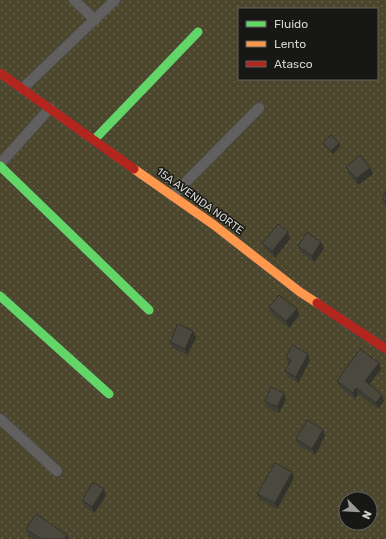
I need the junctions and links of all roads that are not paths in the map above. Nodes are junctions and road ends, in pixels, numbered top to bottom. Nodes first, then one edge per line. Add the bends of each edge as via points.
1 (74, 0) edge
2 (115, 0) edge
3 (94, 20) junction
4 (198, 32) dead end
5 (0, 73) edge
6 (22, 89) junction
7 (50, 108) junction
8 (259, 108) dead end
9 (94, 140) junction
10 (0, 165) edge
11 (172, 196) junction
12 (0, 296) edge
13 (149, 310) dead end
14 (386, 349) edge
15 (109, 394) dead end
16 (0, 419) edge
17 (57, 471) dead end

1 - 3 street
2 - 3 street
3 - 6 street
4 - 9 street
5 - 6 street, 15A AVENIDA NORTE
6 - 7 street, 15A AVENIDA NORTE
7 - 9 street, 15A AVENIDA NORTE
7 - 10 street
8 - 11 street
9 - 11 street, 15A AVENIDA NORTE
10 - 13 street
11 - 14 street, 15A AVENIDA NORTE via 214,224 300,292
12 - 15 street
16 - 17 street

